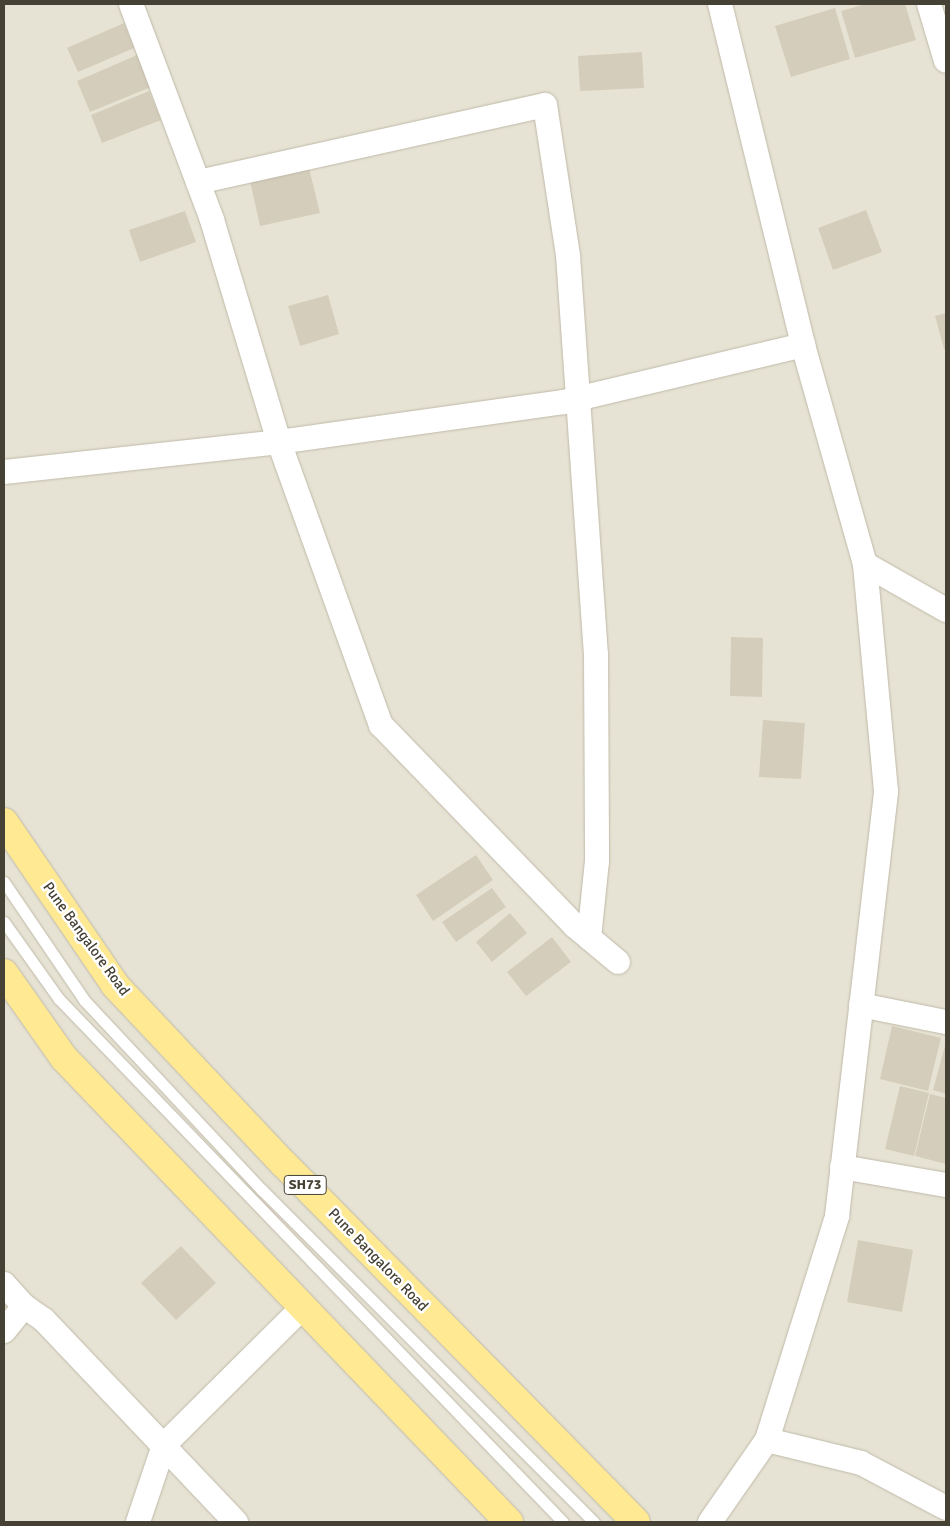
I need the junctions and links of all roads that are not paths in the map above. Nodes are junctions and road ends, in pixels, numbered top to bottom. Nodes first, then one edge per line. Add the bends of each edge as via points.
1 (131, 4) edge
2 (720, 4) edge
3 (929, 4) edge
4 (946, 61) edge
5 (198, 182) junction
6 (804, 345) junction
7 (578, 398) junction
8 (279, 442) junction
9 (4, 472) edge
10 (865, 564) junction
11 (946, 610) edge
12 (4, 822) edge
13 (4, 882) edge
14 (4, 922) edge
15 (589, 938) junction
16 (618, 962) dead end
17 (4, 973) edge
18 (861, 1005) junction
19 (946, 1022) edge
20 (842, 1168) junction
21 (946, 1185) edge
22 (4, 1284) edge
23 (24, 1306) junction
24 (304, 1306) junction
25 (4, 1331) edge
26 (767, 1440) junction
27 (164, 1445) junction
28 (946, 1508) edge
29 (138, 1522) edge
30 (236, 1522) edge
31 (509, 1522) edge
32 (563, 1522) edge
33 (594, 1522) edge
34 (636, 1522) edge
35 (710, 1522) edge

1 - 5 street
2 - 6 street
3 - 4 street
5 - 7 street via 545,105 568,256
5 - 8 street
6 - 7 street
6 - 10 street
7 - 8 street
7 - 15 street via 596,654 597,861
8 - 9 street
8 - 15 street via 381,725
10 - 11 street
10 - 18 street via 886,791
12 - 34 main road, Pune Bangalore Road / SH73 via 115,985 290,1170
13 - 33 lane via 85,1001 261,1189
14 - 32 lane via 60,999
15 - 16 street
17 - 24 main road via 64,1058
18 - 19 street
18 - 20 street
20 - 21 street
20 - 26 street via 836,1216
22 - 23 street
23 - 25 street
23 - 27 street via 44,1320
24 - 27 street
24 - 31 main road
26 - 28 street via 861,1462
26 - 35 street
27 - 29 street
27 - 30 street

